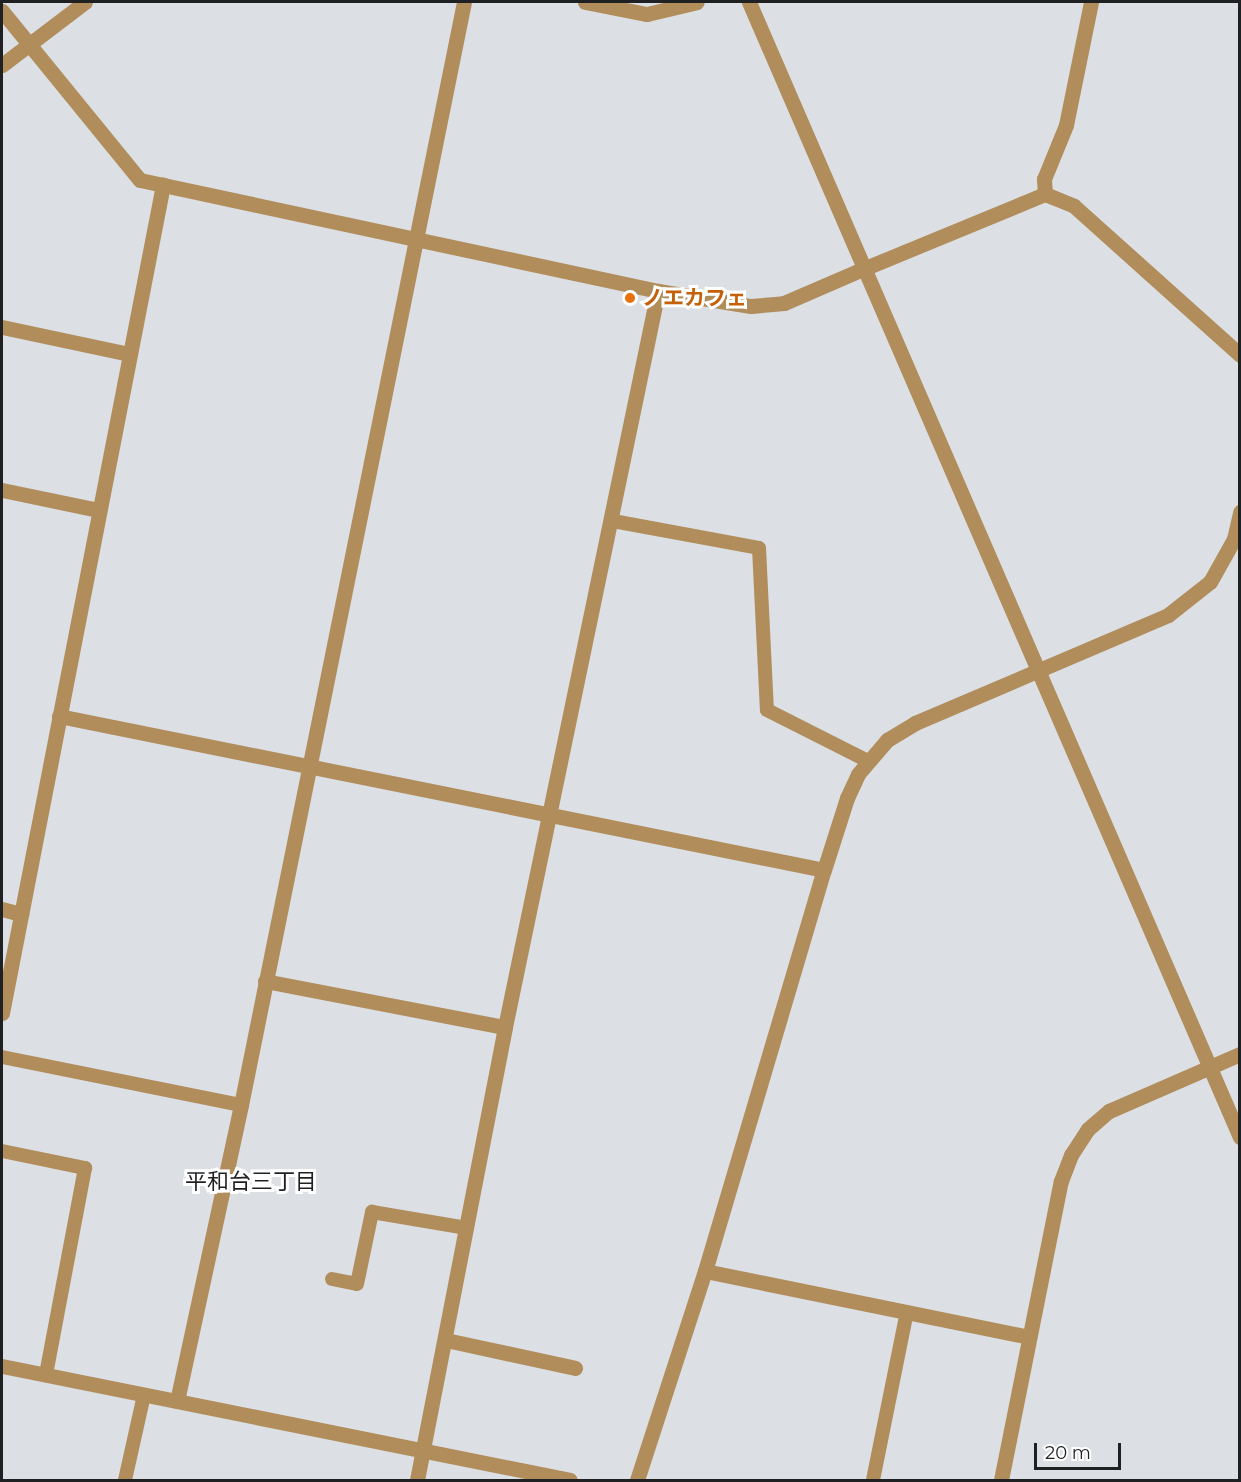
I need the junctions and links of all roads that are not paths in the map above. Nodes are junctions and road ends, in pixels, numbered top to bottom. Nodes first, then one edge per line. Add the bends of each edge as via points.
1 (85, 2) edge
2 (464, 2) edge
3 (585, 2) edge
4 (697, 2) edge
5 (749, 2) edge
6 (1091, 2) edge
7 (2, 11) edge
8 (27, 46) junction
9 (2, 65) edge
10 (163, 185) junction
11 (1045, 194) junction
12 (416, 240) junction
13 (863, 269) junction
14 (658, 291) junction
15 (2, 327) edge
16 (129, 354) junction
17 (1239, 355) edge
18 (2, 490) edge
19 (99, 510) junction
20 (1239, 512) edge
21 (613, 520) junction
22 (1036, 671) junction
23 (59, 716) junction
24 (868, 761) junction
25 (310, 767) junction
26 (551, 813) junction
27 (824, 870) junction
28 (2, 909) edge
29 (21, 914) junction
30 (265, 981) junction
31 (2, 1013) edge
32 (505, 1027) junction
33 (1239, 1054) edge
34 (2, 1057) edge
35 (1209, 1067) junction
36 (241, 1105) junction
37 (1239, 1137) edge
38 (2, 1151) edge
39 (467, 1228) junction
40 (705, 1271) junction
41 (332, 1280) dead end
42 (907, 1312) junction
43 (1029, 1337) junction
44 (446, 1340) junction
45 (2, 1366) edge
46 (575, 1368) dead end
47 (46, 1375) junction
48 (144, 1395) junction
49 (177, 1401) junction
50 (424, 1449) junction
51 (125, 1480) edge
52 (417, 1480) edge
53 (570, 1480) edge
54 (637, 1480) edge
55 (873, 1480) edge
56 (1001, 1480) edge

1 - 8 street
2 - 12 street
3 - 4 street via 647,14
5 - 13 street
6 - 11 street via 1066,125 1044,179
7 - 8 street
8 - 9 street
8 - 10 street via 140,180
10 - 12 street
10 - 16 street
11 - 13 street
11 - 17 street via 1074,206
12 - 14 street
12 - 25 street
13 - 14 street via 784,303 751,306
13 - 22 street
14 - 21 street
15 - 16 street
16 - 19 street
18 - 19 street
19 - 23 street
20 - 22 street via 1234,539 1210,582 1168,615
21 - 24 lane via 759,548 767,710
21 - 26 street
22 - 24 street via 915,723 887,740
22 - 35 street
23 - 25 street
23 - 29 street
24 - 27 street via 847,798
25 - 26 street
25 - 30 street
26 - 27 street
26 - 32 street
27 - 40 street
28 - 29 street
29 - 31 street
30 - 32 street
30 - 36 street
32 - 39 street
33 - 35 street
34 - 36 lane
35 - 37 street
35 - 43 street via 1109,1111 1088,1129 1071,1155 1061,1181
36 - 49 street
38 - 47 lane via 85,1168
39 - 41 lane via 372,1212 357,1284
39 - 44 street
40 - 42 street
40 - 54 street
42 - 43 street
42 - 55 lane
43 - 56 street
44 - 46 street
44 - 50 street
45 - 47 street
47 - 48 street
48 - 49 street
48 - 51 lane
49 - 50 street
50 - 52 street
50 - 53 street

